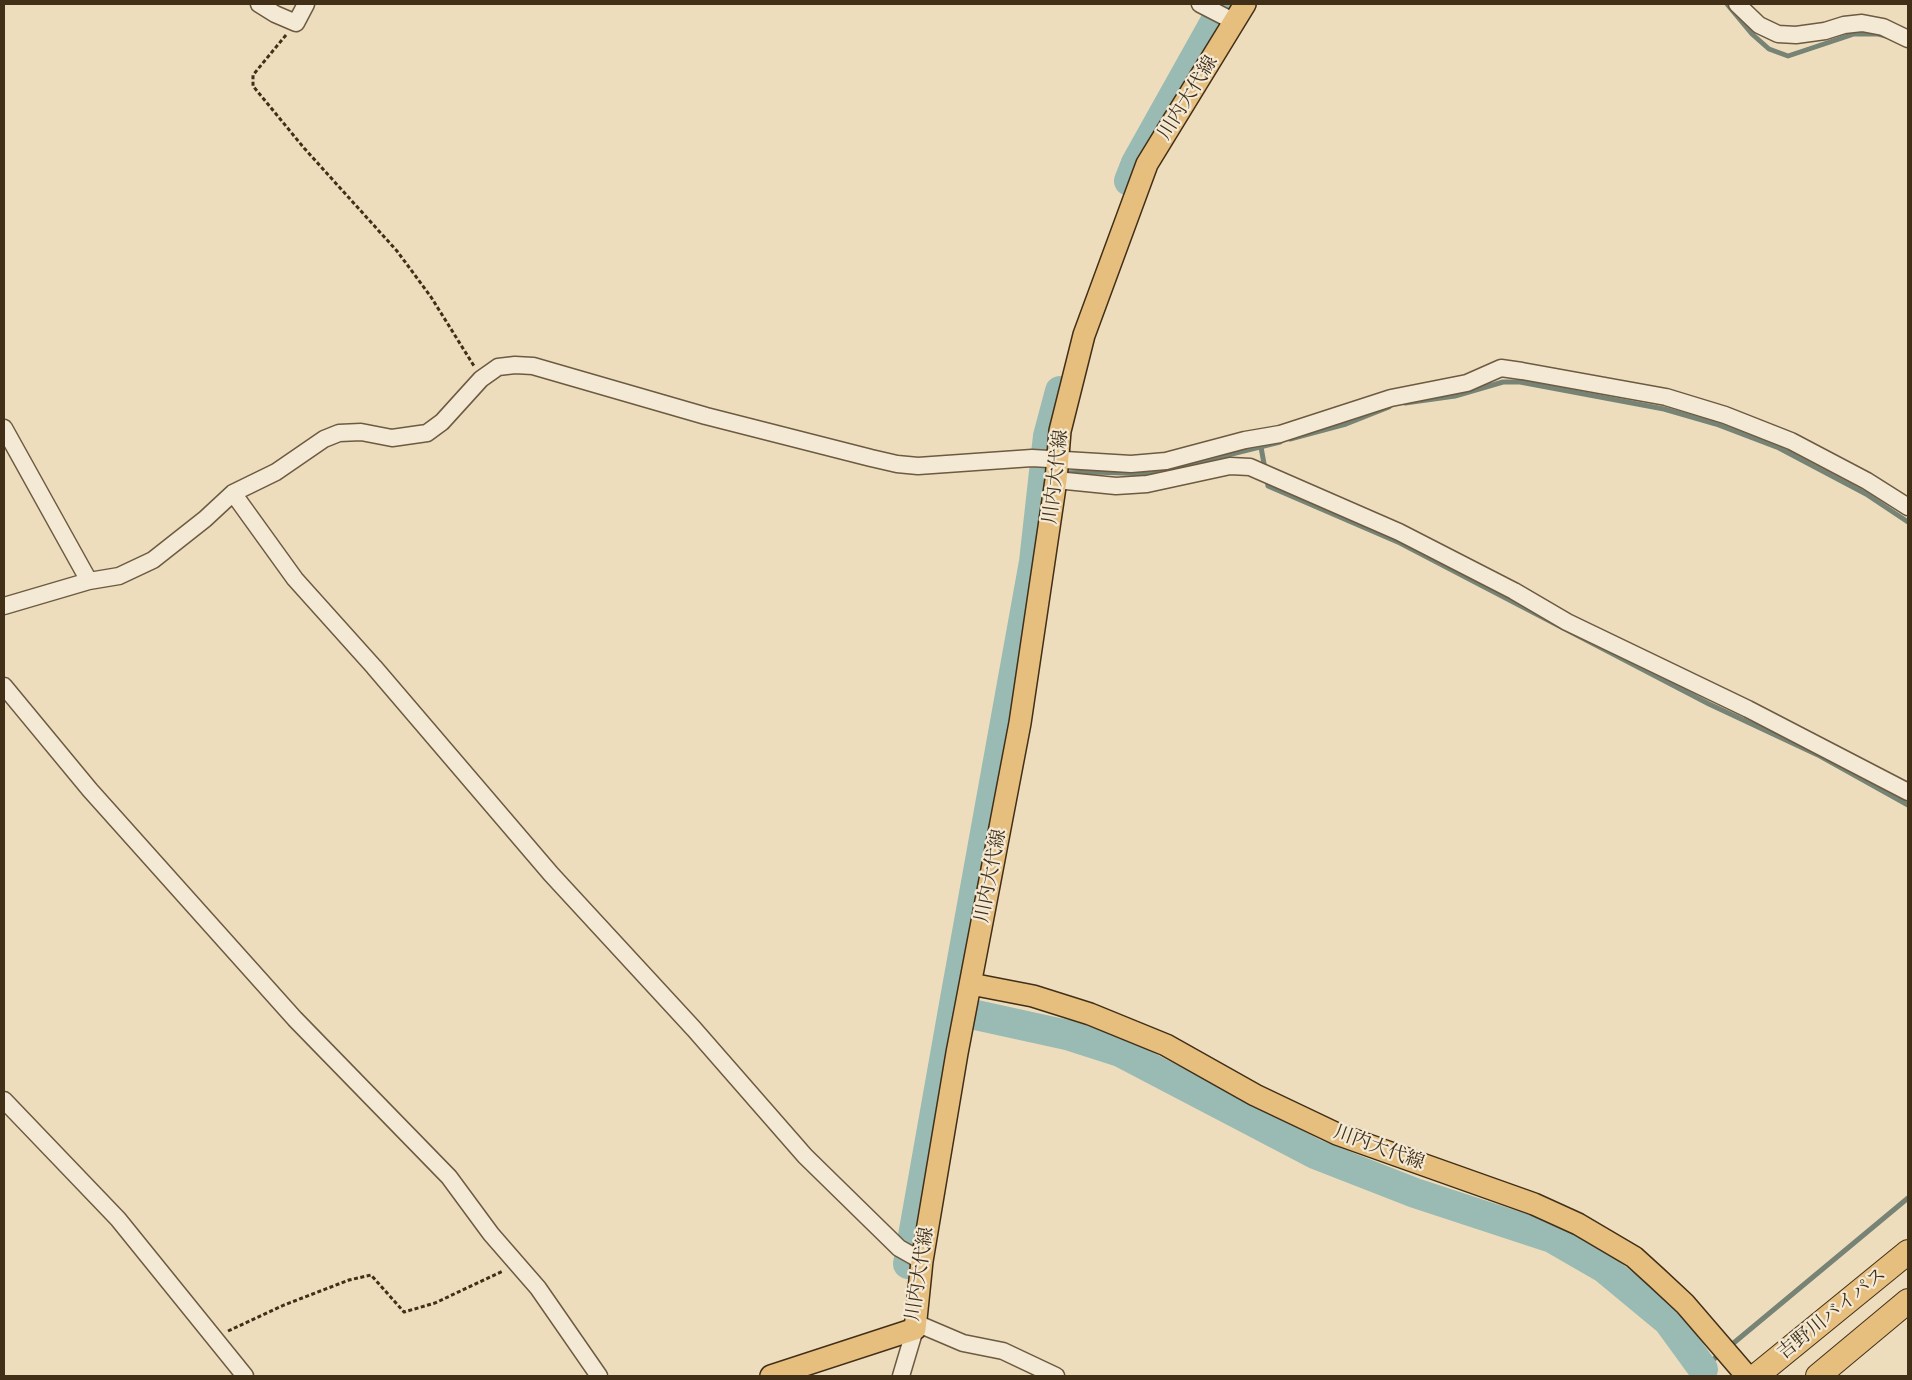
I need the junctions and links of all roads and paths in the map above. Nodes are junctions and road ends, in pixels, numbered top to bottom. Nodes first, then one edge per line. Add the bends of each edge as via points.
1 (259, 4) edge
2 (306, 4) edge
3 (1200, 4) edge
4 (1737, 4) edge
5 (1240, 13) edge
6 (296, 23) junction
7 (1908, 39) edge
8 (482, 379) junction
9 (4, 428) edge
10 (1056, 468) junction
11 (240, 504) junction
12 (1908, 508) edge
13 (89, 581) junction
14 (4, 606) edge
15 (4, 686) edge
16 (1908, 792) edge
17 (971, 984) junction
18 (4, 1100) edge
19 (1908, 1252) edge
20 (920, 1260) junction
21 (517, 1264) junction
22 (1908, 1301) edge
23 (916, 1326) junction
24 (215, 1337) junction
25 (1747, 1373) edge
26 (245, 1376) edge
27 (599, 1376) edge
28 (771, 1376) edge
29 (901, 1376) edge
30 (1056, 1376) edge
31 (1818, 1376) edge

1 - 6 street
2 - 6 street
3 - 5 street
4 - 7 street via 1759,25 1778,34 1796,36 1862,24 1883,27
5 - 10 main road, 川内大代線 via 1147,164 1084,335 1060,431
6 - 8 path via 253,75 253,86 304,148 397,250 431,297
8 - 10 street via 498,367 515,364 533,366 706,416 897,464 918,466 1032,458
8 - 11 street via 442,422 427,433 392,438 361,432 339,433 324,439 276,472
9 - 13 street
10 - 12 street via 1166,461 1280,434 1398,396 1467,383 1501,368 1666,397 1725,415 1791,441 1867,481
10 - 16 street via 1116,486 1148,484 1230,466 1250,467 1399,532 1567,622 1748,709
10 - 17 main road, 川内大代線 via 1020,723
11 - 13 street via 205,519 153,560 119,576
11 - 20 street via 295,579 551,874 694,1028 805,1156 899,1248
13 - 14 street
15 - 21 street via 90,790 295,1020 449,1177
17 - 20 main road, 川内大代線
17 - 25 main road, 川内大代線 via 1033,996 1090,1014 1166,1045 1255,1095 1337,1134 1534,1204 1578,1224 1634,1257 1685,1304
18 - 24 street via 118,1218
19 - 25 highway, 吉野川バイパス
20 - 23 main road, 川内大代線
21 - 24 path via 435,1302 404,1312 371,1275 349,1280 284,1304
21 - 27 street via 538,1288
22 - 31 highway, 吉野川バイパス
23 - 28 main road, 川内大代線
23 - 29 street
23 - 30 street via 962,1343 1003,1351
24 - 26 street

